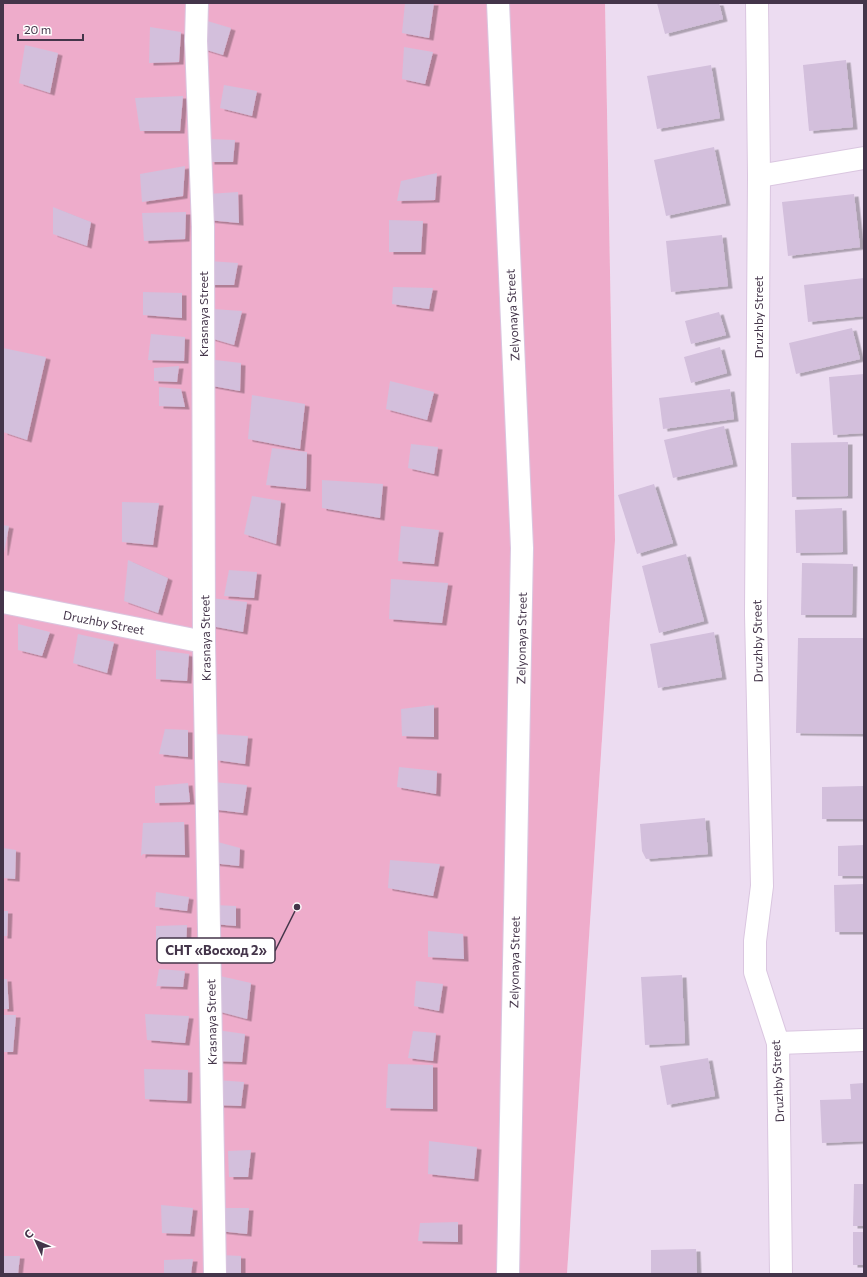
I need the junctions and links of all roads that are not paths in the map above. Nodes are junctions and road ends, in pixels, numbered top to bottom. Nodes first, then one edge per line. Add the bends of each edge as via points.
1 (197, 3) edge
2 (498, 3) edge
3 (757, 3) edge
4 (864, 158) edge
5 (759, 176) junction
6 (3, 602) edge
7 (204, 642) junction
8 (864, 1040) edge
9 (778, 1043) junction
10 (215, 1274) edge
11 (508, 1274) edge
12 (781, 1274) edge

1 - 7 street, Krasnaya Street via 203,235
2 - 11 street, Zelyonaya Street via 522,548
3 - 5 street, Druzhby Street
4 - 5 street
5 - 9 street, Druzhby Street via 756,614 762,886 754,941 755,972
6 - 7 street, Druzhby Street
7 - 10 street, Krasnaya Street
8 - 9 street
9 - 12 street, Druzhby Street

